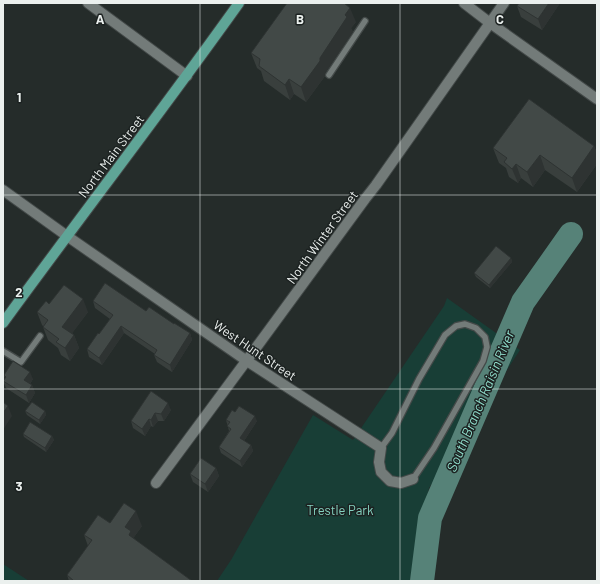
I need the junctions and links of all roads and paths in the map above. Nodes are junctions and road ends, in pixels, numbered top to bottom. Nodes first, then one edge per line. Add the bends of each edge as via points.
1 (88, 3) edge
2 (239, 3) edge
3 (464, 3) edge
4 (504, 3) edge
5 (366, 21) dead end
6 (490, 23) junction
7 (329, 75) dead end
8 (187, 76) junction
9 (597, 99) edge
10 (3, 190) edge
11 (67, 236) junction
12 (3, 323) edge
13 (40, 336) dead end
14 (3, 351) edge
15 (247, 361) junction
16 (381, 448) junction
17 (413, 479) joint
18 (156, 483) dead end

1 - 8 street
2 - 8 main road, North Main Street
3 - 6 street
4 - 6 street, North Winter Street
5 - 7 lane
6 - 9 street
6 - 15 street, North Winter Street via 376,185
8 - 11 main road, North Main Street
10 - 11 street, West Hunt Street
11 - 12 main road, North Main Street
11 - 15 street, West Hunt Street
13 - 14 lane via 22,362
15 - 16 street, West Hunt Street
15 - 18 street, North Winter Street
16 - 17 street via 381,472 390,481 401,484
16 - 17 lane via 392,433 445,335 456,326 465,324 476,328 485,337 487,347 483,361 434,448

